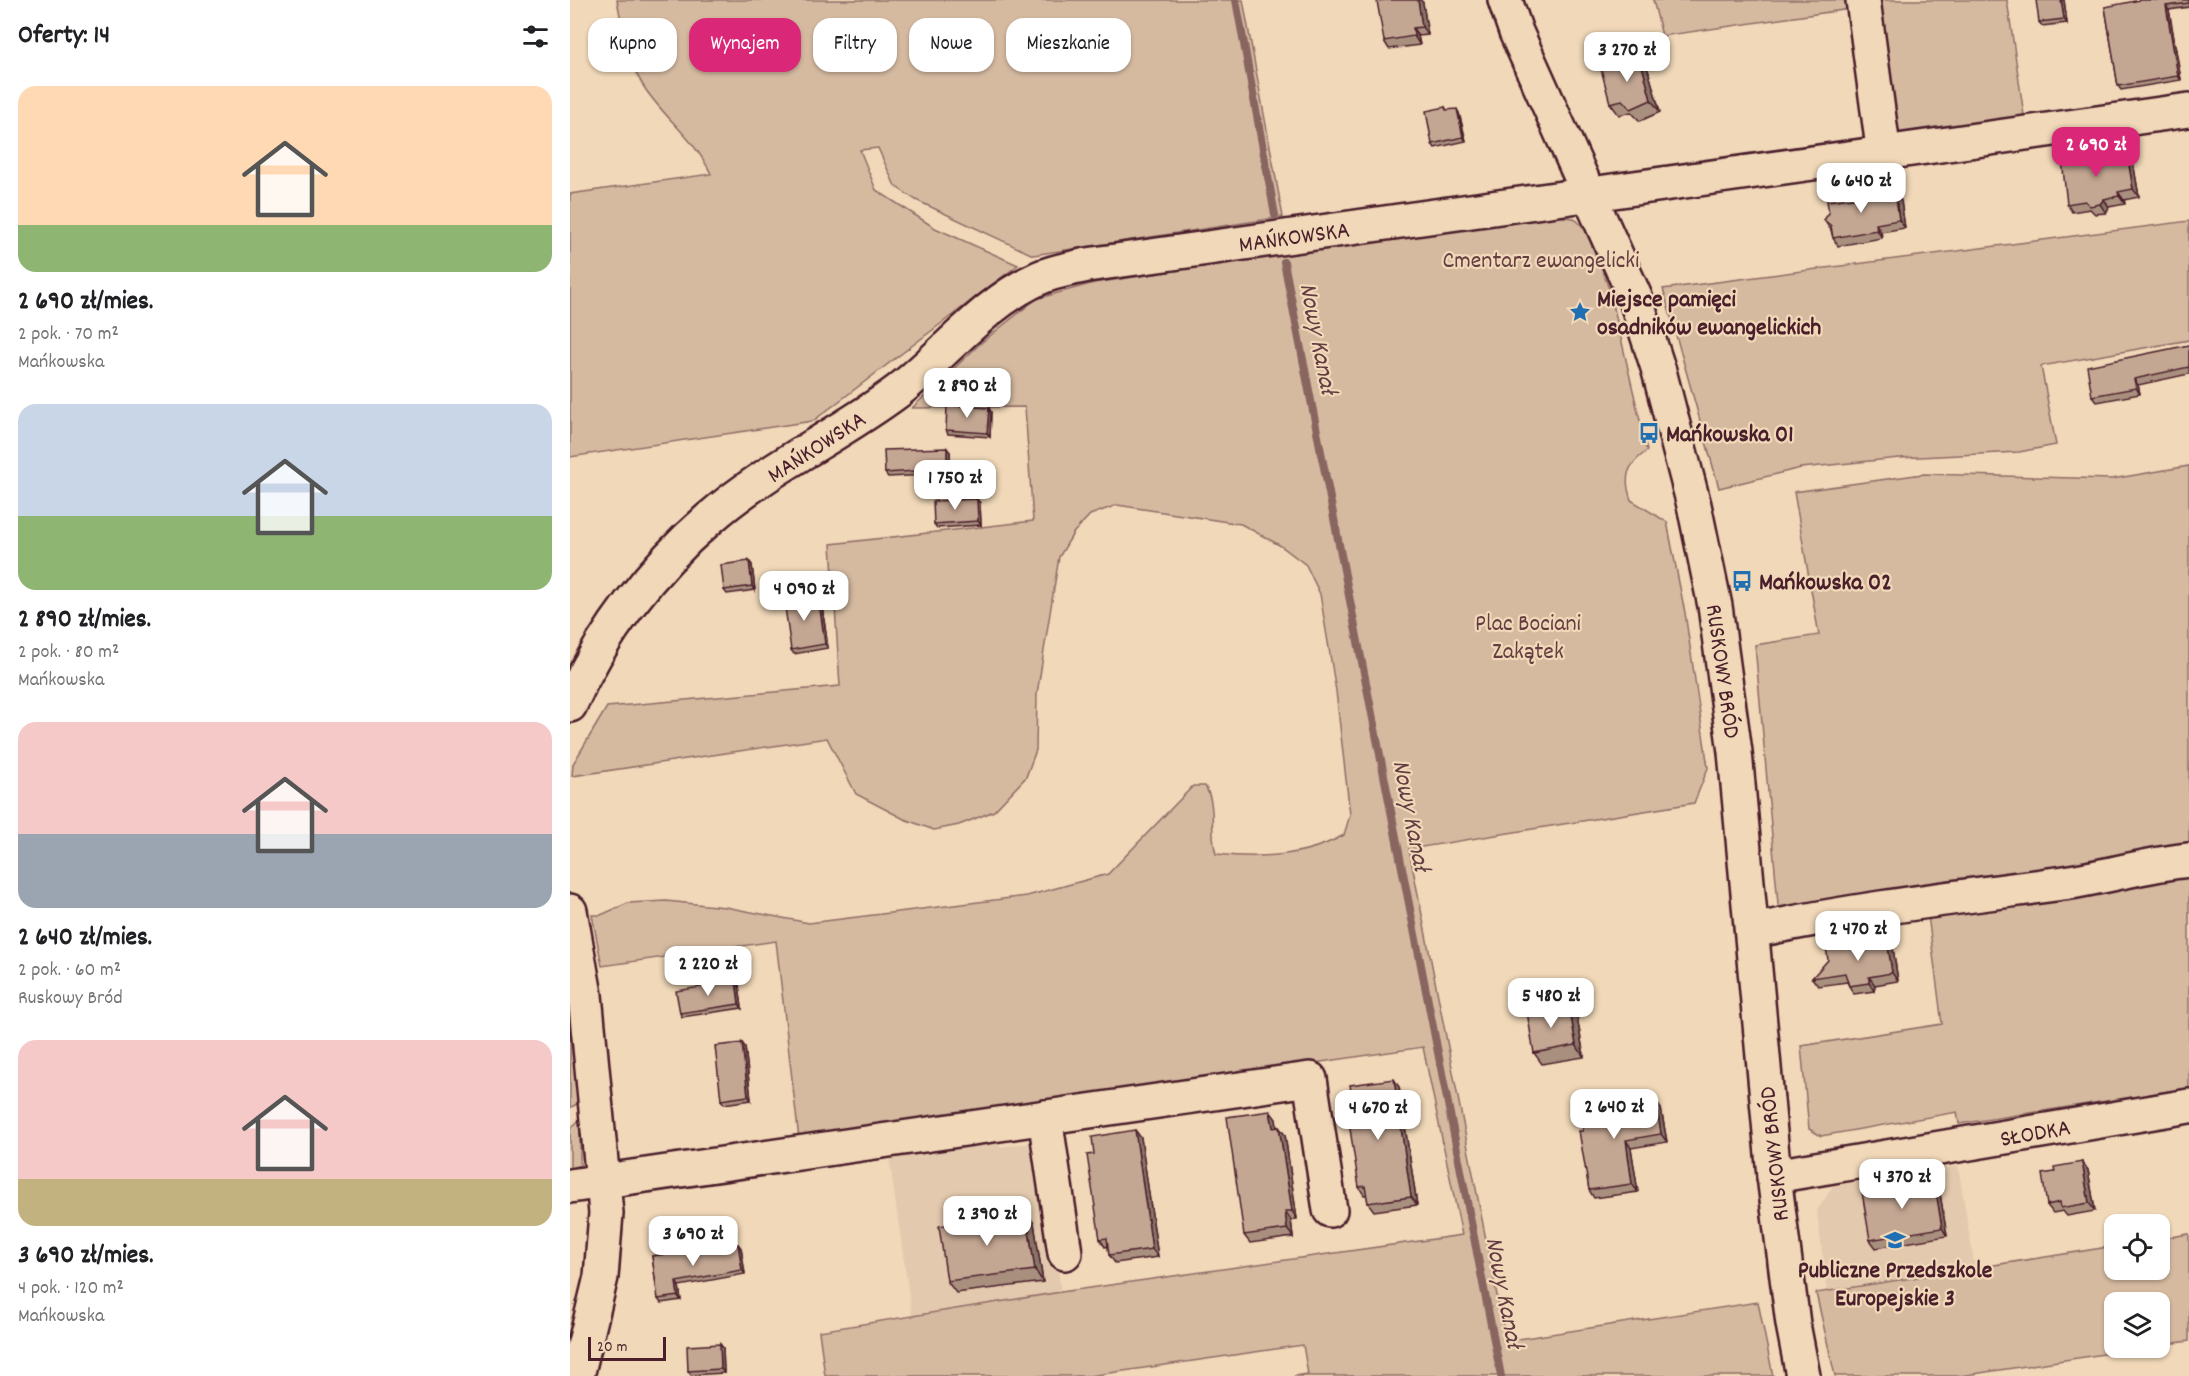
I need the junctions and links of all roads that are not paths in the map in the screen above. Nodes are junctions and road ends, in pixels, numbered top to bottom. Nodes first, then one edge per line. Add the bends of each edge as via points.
1 (1505, 0) edge
2 (1863, 0) edge
3 (2189, 110) edge
4 (1884, 155) junction
5 (1590, 196) junction
6 (570, 705) edge
7 (2189, 860) edge
8 (570, 911) edge
9 (1753, 931) junction
10 (2189, 1106) edge
11 (1045, 1118) junction
12 (1774, 1176) junction
13 (605, 1182) junction
14 (570, 1186) edge
15 (1330, 1210) dead end
16 (1065, 1253) dead end
17 (577, 1376) edge
18 (1803, 1376) edge

1 - 5 street, RUSKOWY BRÓD
2 - 4 street
3 - 4 street, MAŃKOWSKA
4 - 5 street, MAŃKOWSKA
5 - 6 street, MAŃKOWSKA via 1087,266 1041,277 1004,298 925,370 879,405 711,517 664,562 620,618
5 - 9 street, RUSKOWY BRÓD via 1649,339 1694,505 1715,606 1731,718
7 - 9 street
8 - 13 street via 585,995
9 - 12 street, RUSKOWY BRÓD
10 - 12 street, SŁODKA
11 - 13 street
11 - 15 street via 1310,1079
11 - 16 street
12 - 18 street, RUSKOWY BRÓD via 1792,1324
13 - 14 street
13 - 17 street via 601,1277

